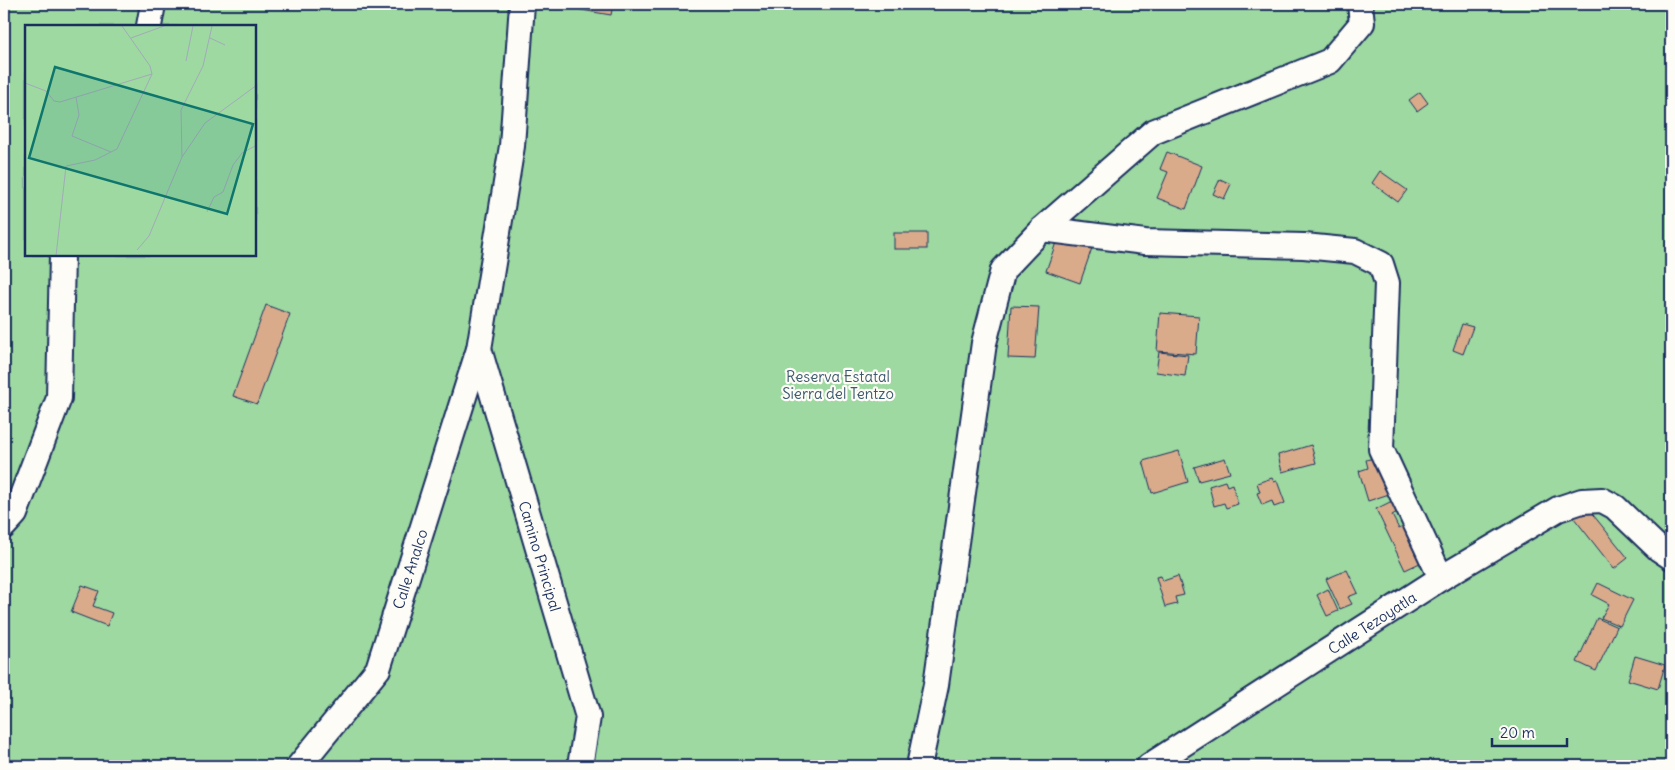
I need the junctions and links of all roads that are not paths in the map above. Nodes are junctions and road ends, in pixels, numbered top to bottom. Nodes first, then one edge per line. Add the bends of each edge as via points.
1 (153, 4) edge
2 (522, 4) edge
3 (1360, 4) edge
4 (149, 25) edge
5 (1042, 229) junction
6 (62, 256) edge
7 (479, 349) junction
8 (4, 526) edge
9 (1671, 557) edge
10 (1441, 578) junction
11 (299, 766) edge
12 (580, 766) edge
13 (919, 766) edge
14 (1149, 766) edge

1 - 4 street
2 - 7 street, Calle Analco via 512,146
3 - 5 street via 1362,23 1330,60 1153,132
5 - 10 street via 1145,242 1304,246 1355,251 1381,264 1387,283 1381,449
5 - 13 street via 1003,270 984,343 936,685
6 - 8 street via 59,398 14,514
7 - 11 street, Calle Analco via 378,669
7 - 12 street, Camino Principal via 588,717
9 - 10 street, Calle Tezoyatla via 1616,507 1602,500 1582,501 1558,509
10 - 14 street, Calle Tezoyatla

